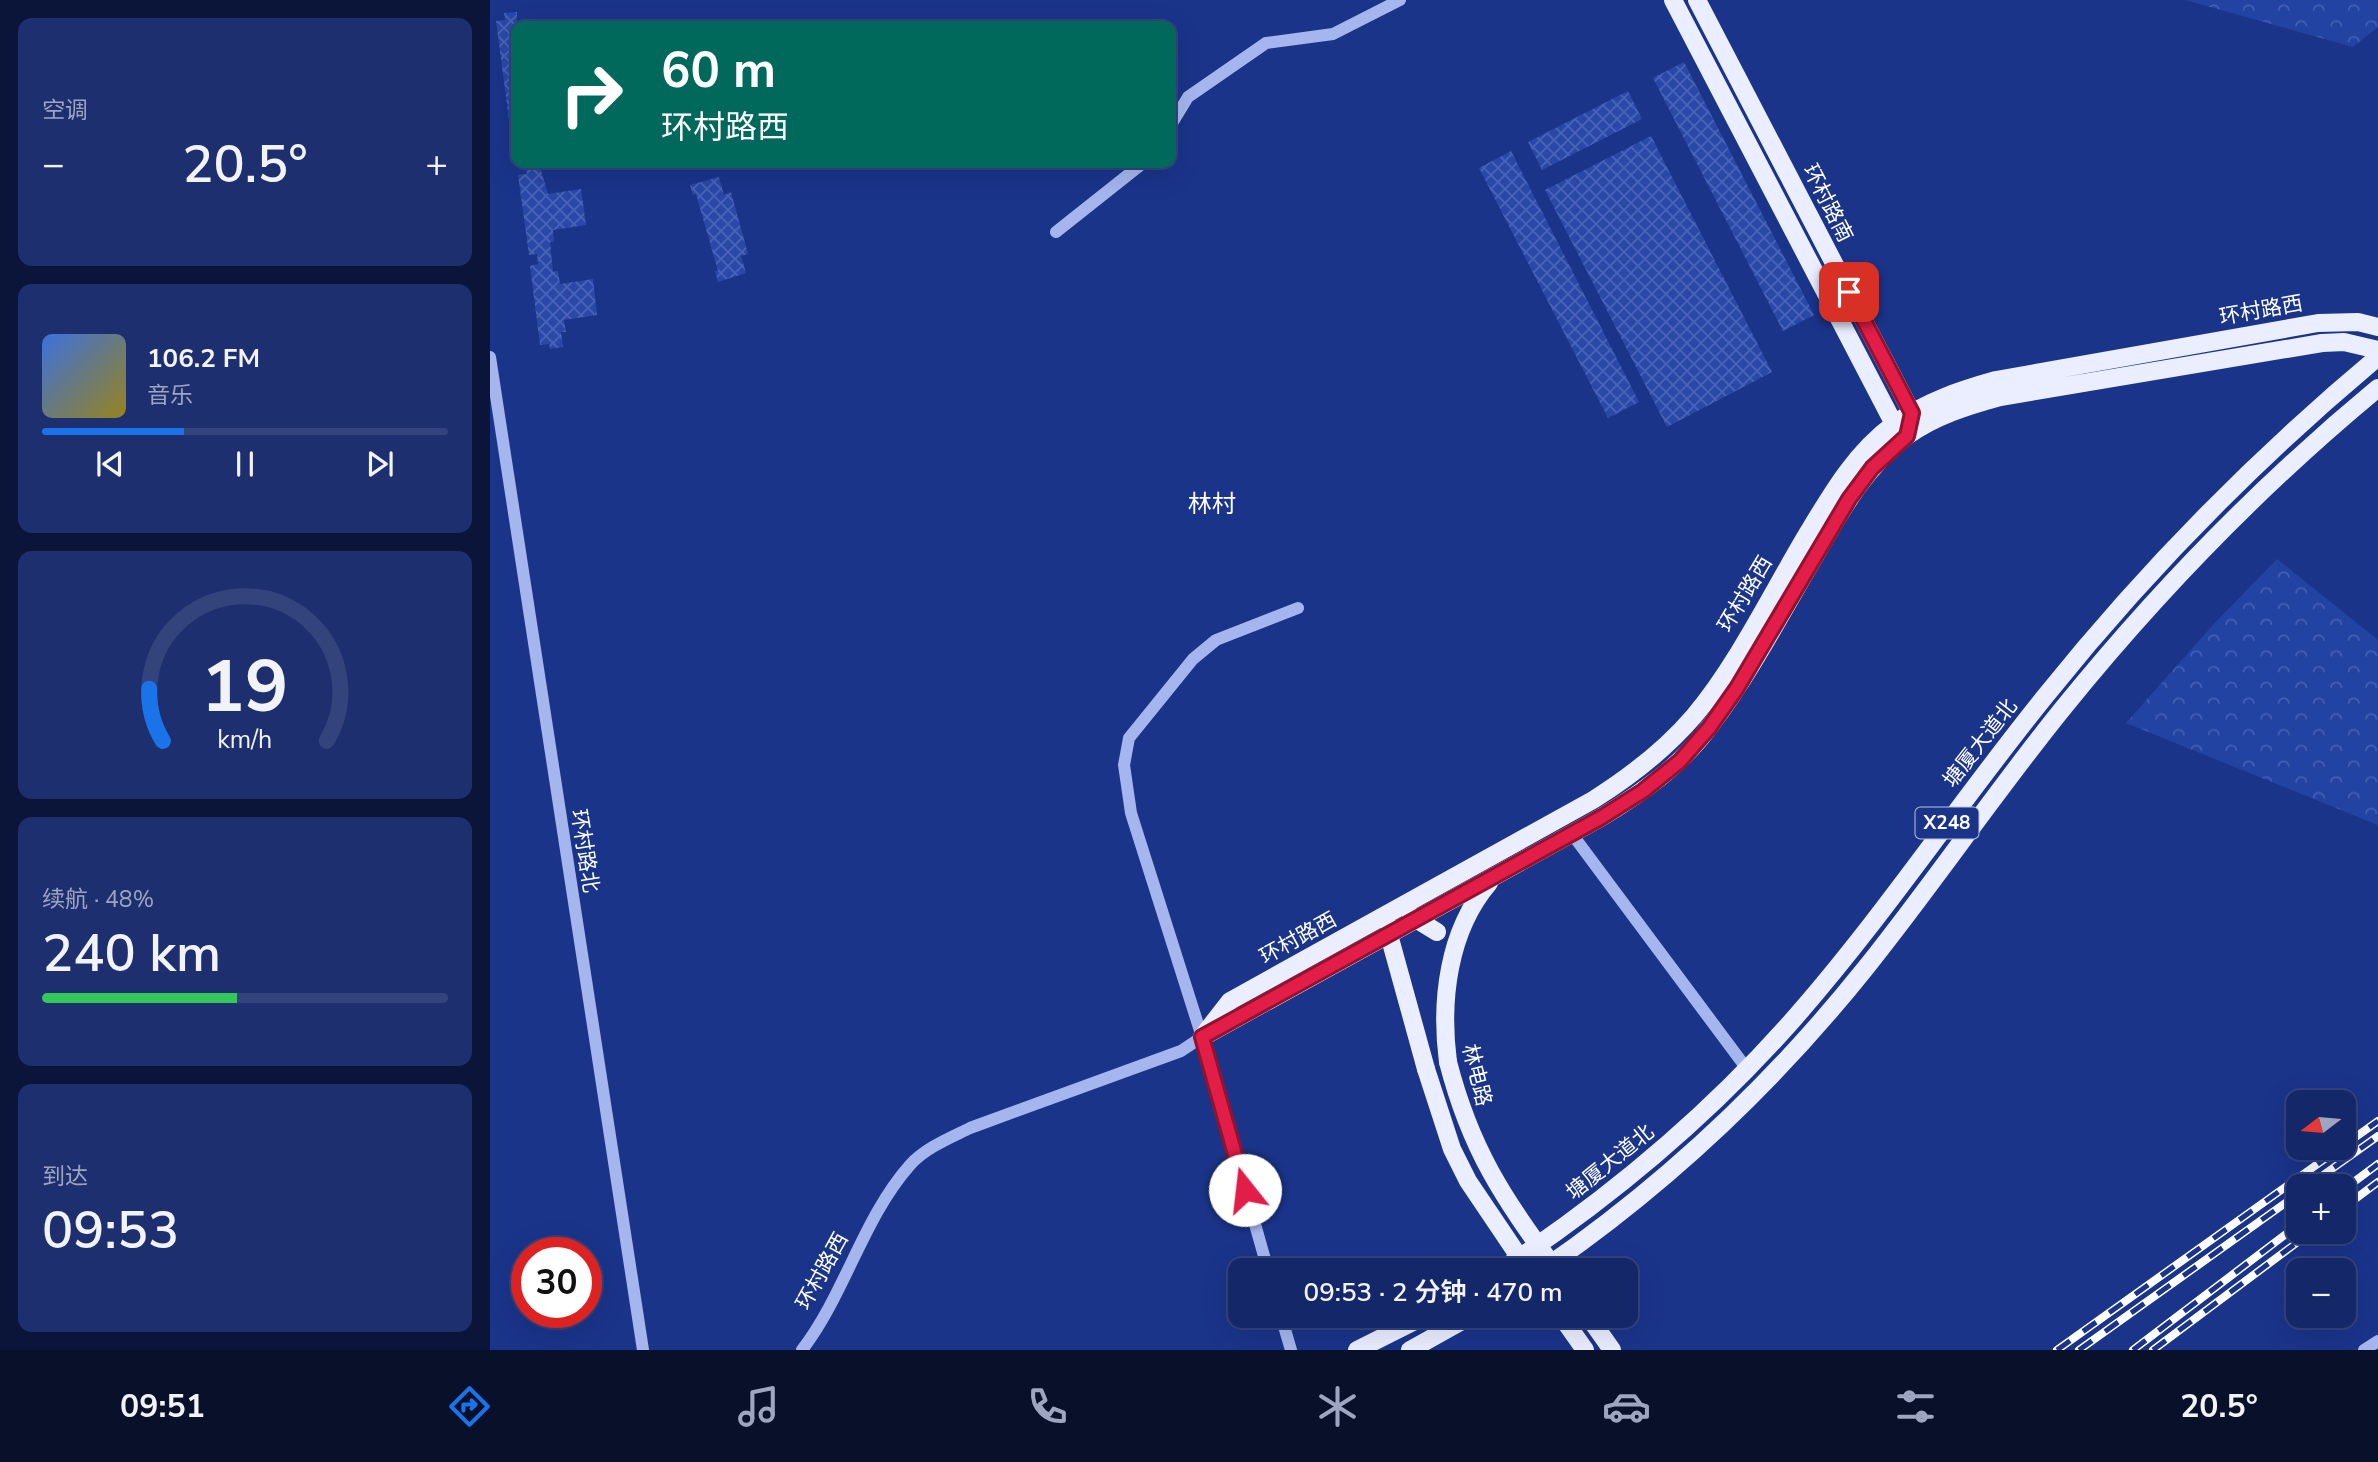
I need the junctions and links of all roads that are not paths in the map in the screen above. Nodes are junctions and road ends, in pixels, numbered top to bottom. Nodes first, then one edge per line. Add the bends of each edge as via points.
1 (1400, 0) edge
2 (1673, 0) edge
3 (1697, 0) edge
4 (1176, 117) edge
5 (1137, 168) edge
6 (1056, 232) dead end
7 (2378, 327) edge
8 (2378, 350) edge
9 (490, 357) edge
10 (2378, 357) edge
11 (2378, 388) edge
12 (1912, 413) junction
13 (1901, 430) junction
14 (1298, 608) dead end
15 (1572, 834) junction
16 (1494, 877) junction
17 (1393, 911) junction
18 (1419, 919) junction
19 (1437, 932) junction
20 (1389, 935) junction
21 (1395, 960) junction
22 (1451, 962) junction
23 (1202, 1037) junction
24 (1747, 1069) junction
25 (1265, 1258) edge
26 (1519, 1258) edge
27 (1519, 1258) edge
28 (1548, 1258) edge
29 (1558, 1258) edge
30 (1285, 1328) edge
31 (1401, 1328) edge
32 (1449, 1328) edge
33 (1569, 1328) edge
34 (1596, 1328) edge
35 (2378, 1341) edge
36 (643, 1350) edge
37 (802, 1350) edge
38 (1291, 1350) edge
39 (1357, 1350) edge
40 (1410, 1350) edge
41 (1585, 1350) edge
42 (1612, 1350) edge
43 (2364, 1350) edge

1 - 4 street via 1333,33 1266,43 1188,97
2 - 13 main road, 环村路南
3 - 12 main road, 环村路南
5 - 6 street
7 - 12 main road, 环村路西 via 2358,322 2318,323 1996,380 1957,391
8 - 13 main road, 环村路西 via 2322,342 2000,397
9 - 36 street, 环村路北
10 - 24 main road, 塘厦大道北 / X248 via 2220,502 2104,626 1847,955
11 - 29 main road, 塘厦大道北 / X248 via 2255,499 2119,641 2014,770 1864,970 1747,1102 1635,1202
12 - 13 main road, 环村路西
13 - 15 main road, 环村路西 via 1849,499 1709,728 1680,761 1643,791
13 - 17 main road, 环村路西 via 1859,455 1836,486 1723,676 1668,745 1593,800
14 - 23 street via 1216,640 1193,659 1129,738 1124,765 1131,813
15 - 16 main road, 环村路西
15 - 24 street
16 - 18 main road, 环村路西
16 - 22 main road, 林电路 via 1471,908
17 - 18 main road
17 - 20 main road
17 - 23 main road, 环村路西 via 1230,1001
18 - 19 main road
18 - 20 main road, 环村路西
19 - 21 main road via 1423,929 1410,933
19 - 22 main road via 1447,944
20 - 21 main road
20 - 23 main road, 环村路西
21 - 27 main road, bridge via 1439,1115 1457,1160
22 - 28 main road, 林电路, bridge via 1444,1030 1460,1106 1488,1171
23 - 25 street
23 - 37 street, 环村路西 via 1181,1051 970,1128 911,1163
24 - 26 main road, 塘厦大道北 / X248 via 1621,1185
30 - 38 street
31 - 39 main road
32 - 40 main road
33 - 41 main road
34 - 42 main road
35 - 43 street

